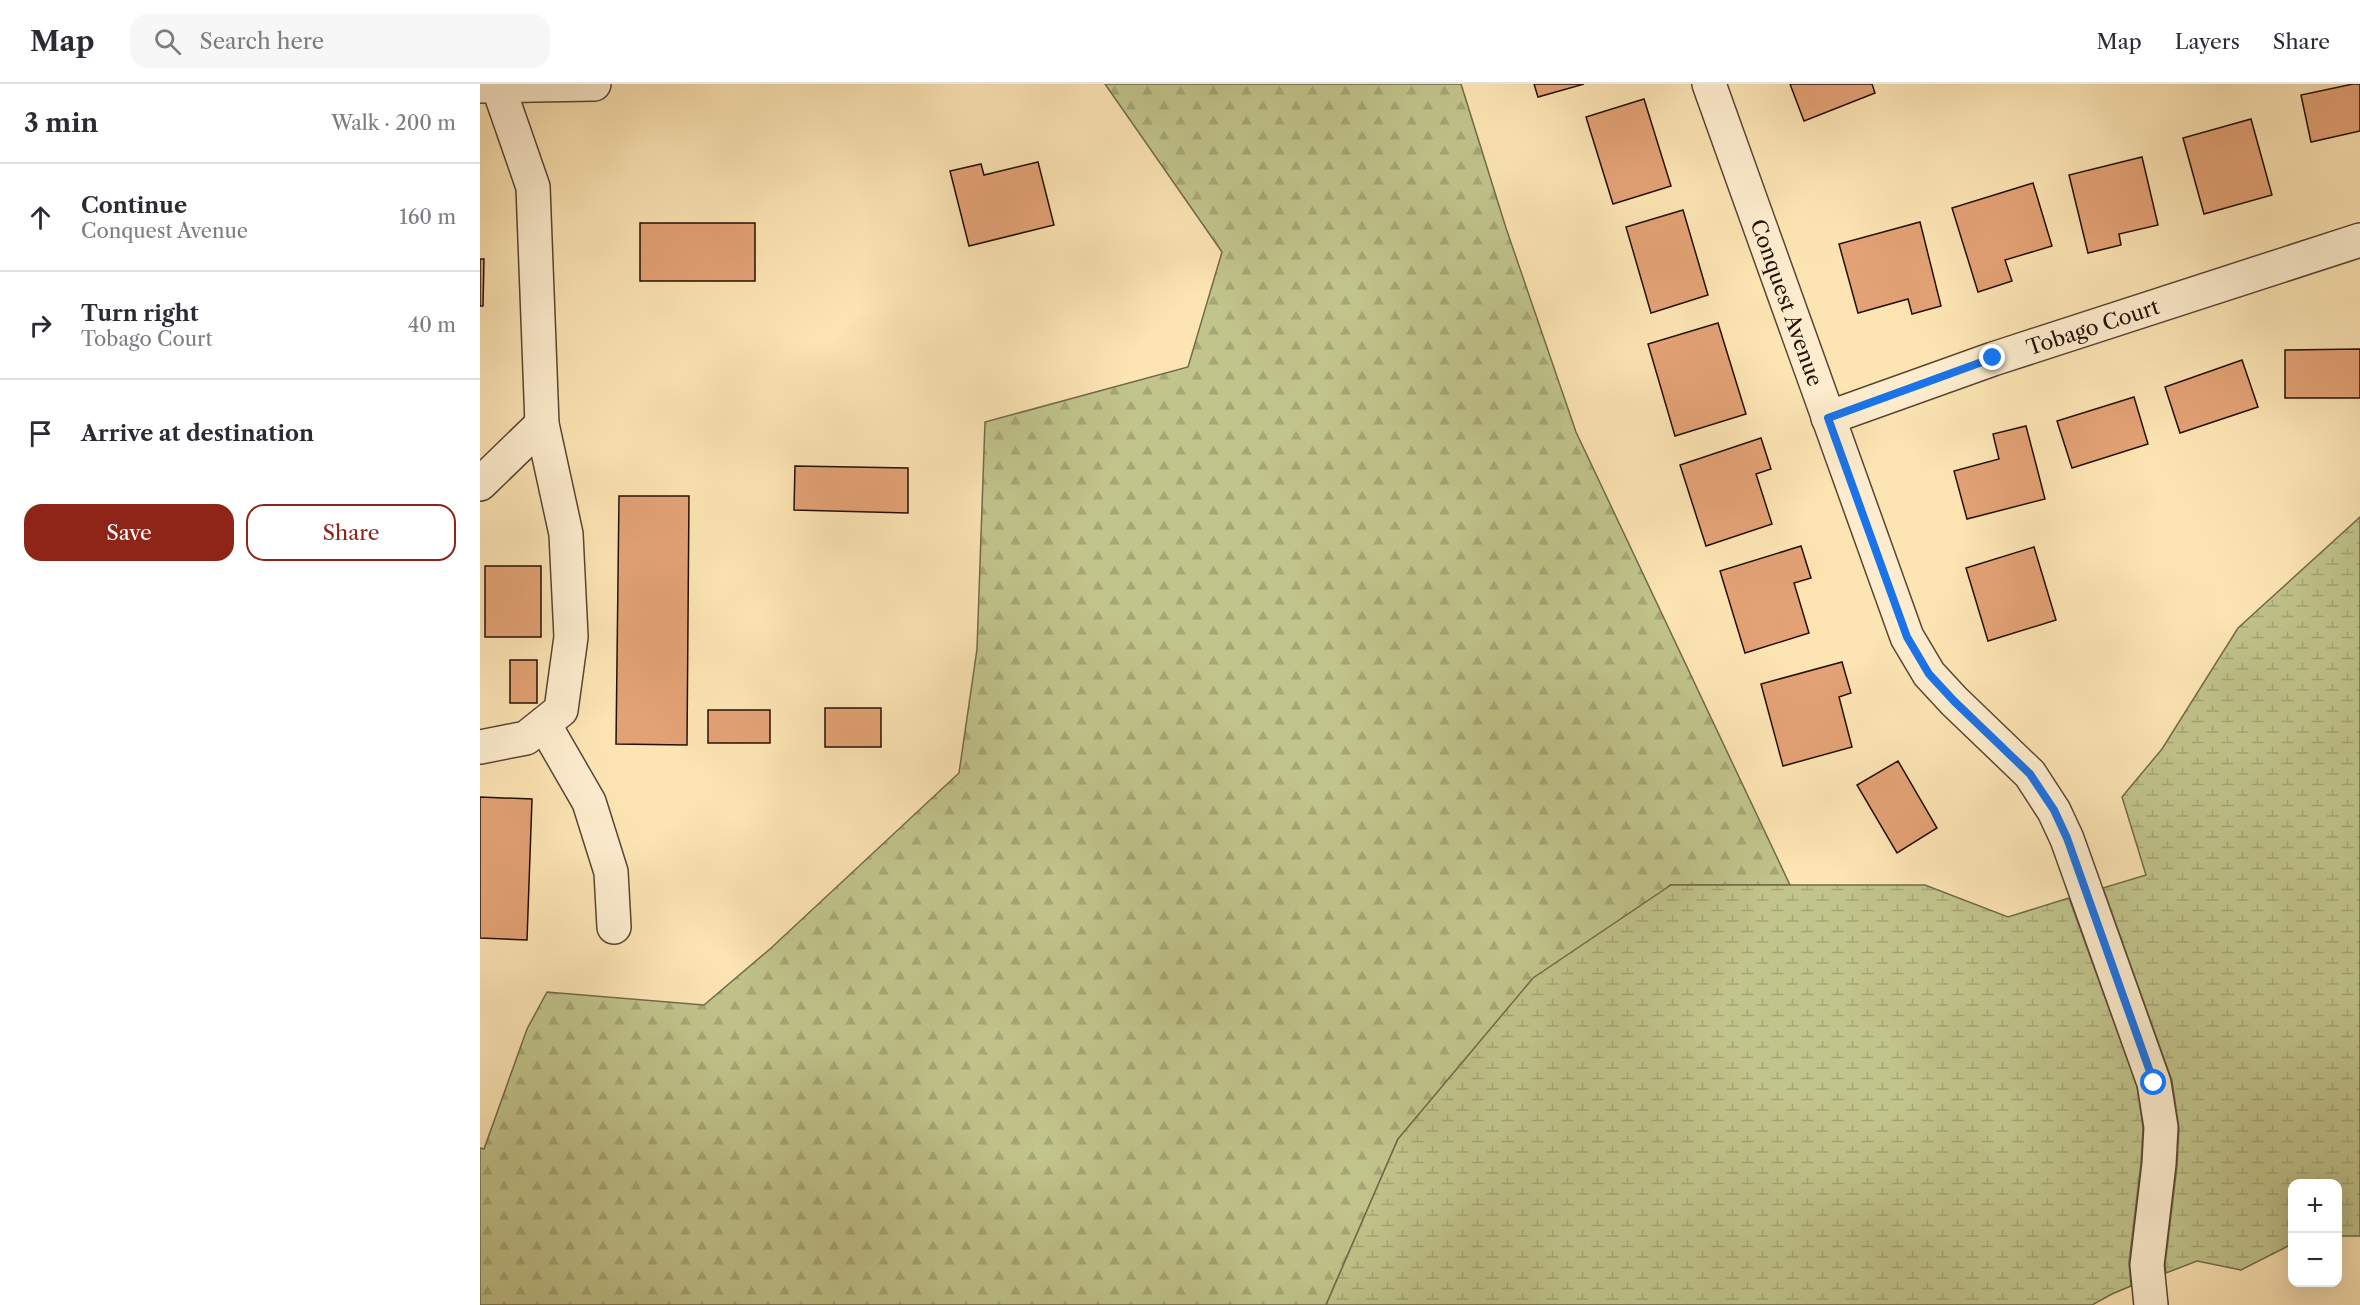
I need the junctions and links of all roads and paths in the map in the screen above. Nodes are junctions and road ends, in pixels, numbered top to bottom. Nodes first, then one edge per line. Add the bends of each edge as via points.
1 (594, 84) edge
2 (1709, 84) edge
3 (485, 86) edge
4 (2360, 240) edge
5 (1828, 418) junction
6 (542, 424) junction
7 (480, 484) edge
8 (544, 724) junction
9 (480, 747) edge
10 (614, 927) dead end
11 (2151, 1305) edge

1 - 3 street
2 - 5 street, Conquest Avenue
3 - 6 street via 533,187
4 - 5 street, Tobago Court via 1993,358
5 - 11 street, Conquest Avenue via 1907,637 1929,674 2030,774 2067,838 2154,1083 2161,1127 2147,1265
6 - 7 street
6 - 8 street via 566,534 571,637 561,710
8 - 9 street via 526,738
8 - 10 street via 589,802 612,872

